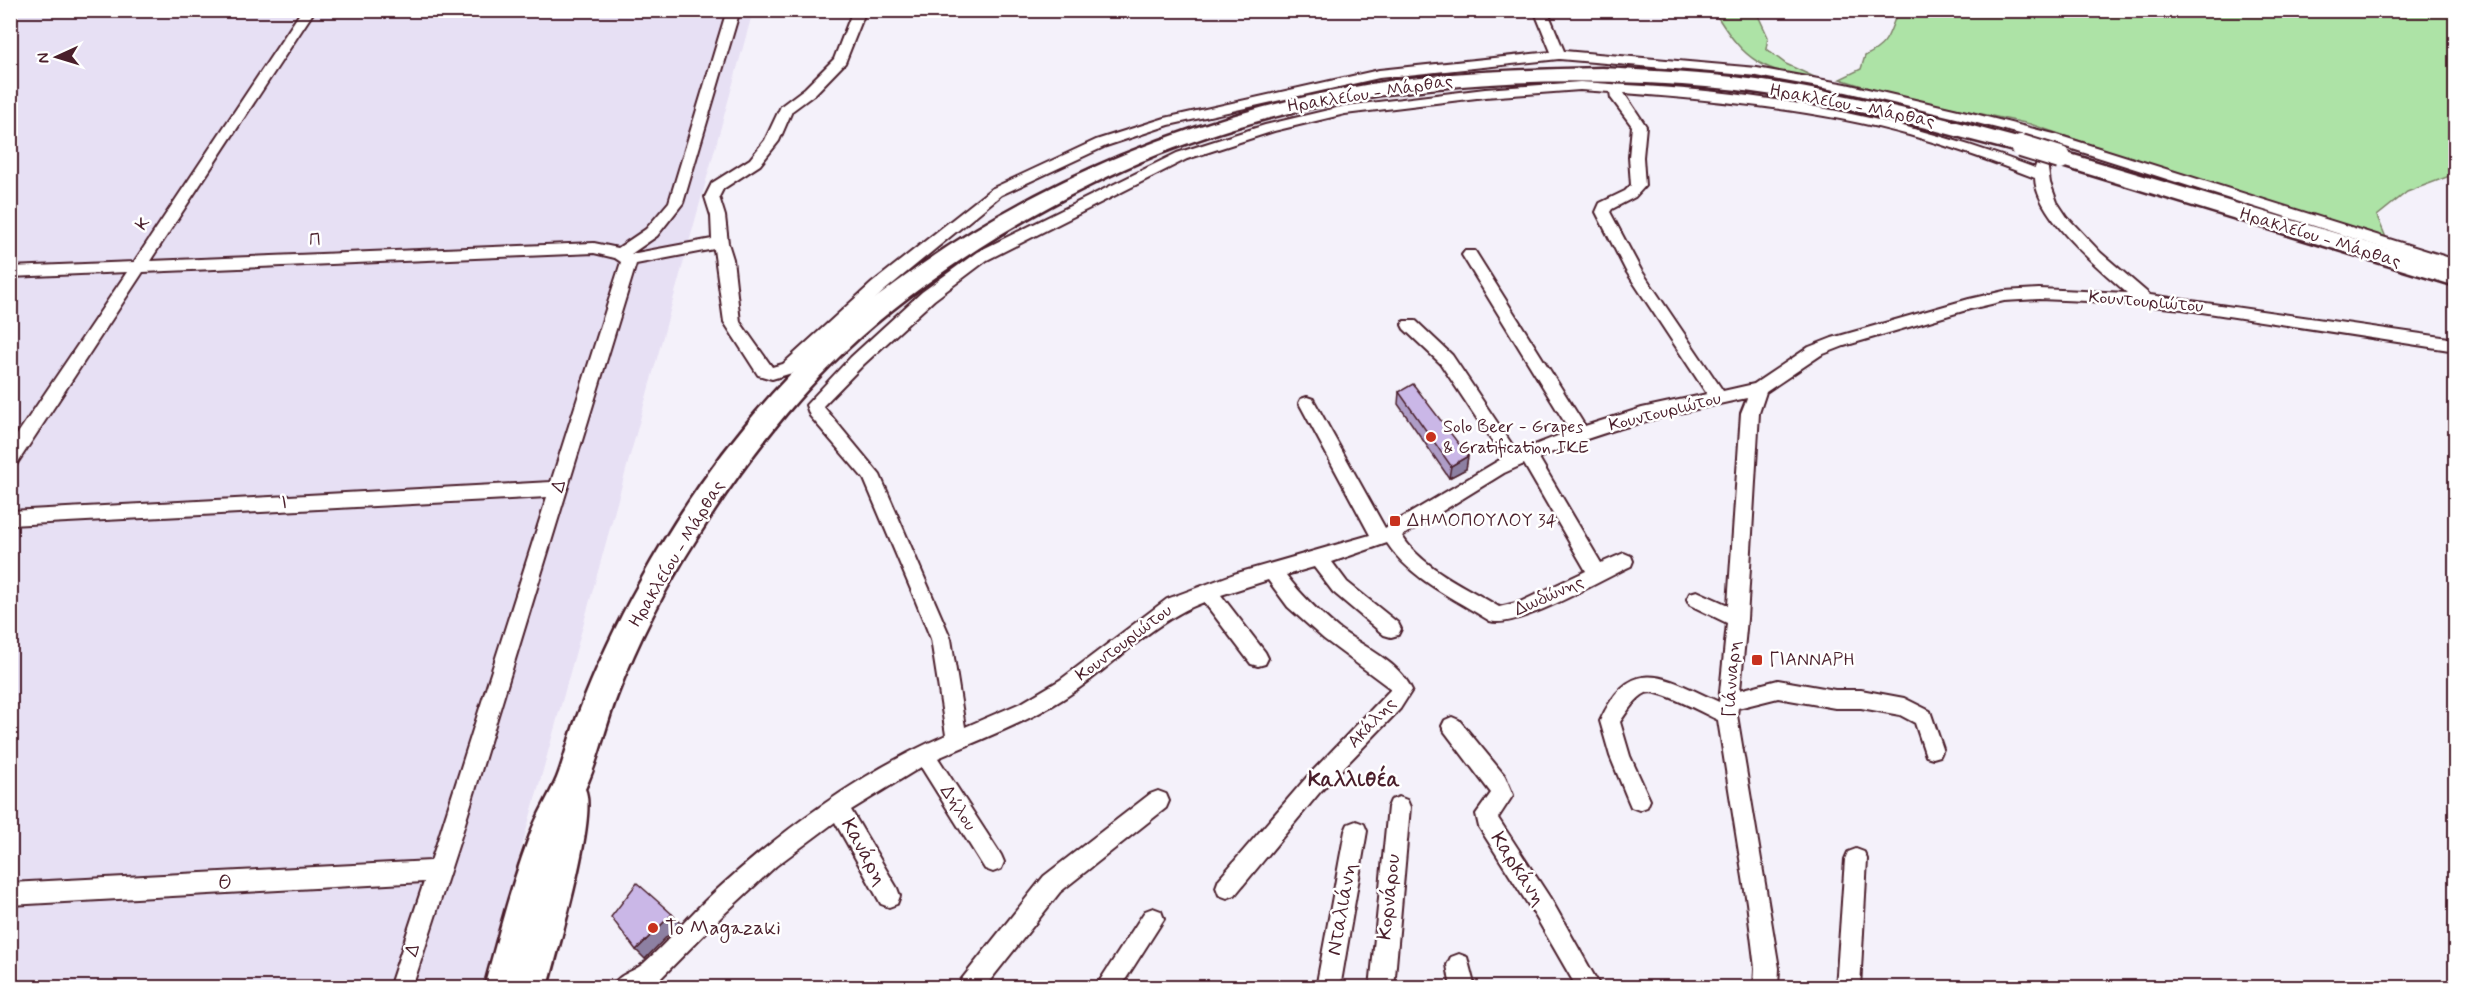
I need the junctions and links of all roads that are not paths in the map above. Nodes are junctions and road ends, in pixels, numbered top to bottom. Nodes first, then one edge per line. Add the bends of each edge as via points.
1 (309, 10) edge
2 (734, 10) edge
3 (860, 10) edge
4 (1540, 10) edge
5 (1559, 55) junction
6 (1616, 89) junction
7 (2055, 148) junction
8 (2041, 175) junction
9 (720, 243) junction
10 (1470, 255) dead end
11 (625, 257) junction
12 (138, 266) junction
13 (2456, 266) edge
14 (10, 272) edge
15 (2456, 278) edge
16 (2144, 300) junction
17 (1410, 325) dead end
18 (2456, 345) edge
19 (1759, 389) junction
20 (1719, 398) junction
21 (1307, 403) dead end
22 (1581, 434) junction
23 (1521, 458) junction
24 (10, 460) edge
25 (558, 489) junction
26 (10, 518) edge
27 (1386, 536) junction
28 (1319, 559) junction
29 (1624, 561) dead end
30 (1274, 573) junction
31 (1598, 574) junction
32 (1207, 592) junction
33 (1697, 599) dead end
34 (1737, 619) junction
35 (1391, 629) dead end
36 (1257, 658) dead end
37 (1728, 708) junction
38 (1452, 726) dead end
39 (957, 739) junction
40 (1933, 749) dead end
41 (924, 754) junction
42 (573, 779) junction
43 (1639, 800) dead end
44 (1158, 801) dead end
45 (838, 807) junction
46 (1399, 807) dead end
47 (1356, 831) dead end
48 (1856, 859) dead end
49 (993, 862) dead end
50 (439, 871) junction
51 (1227, 887) dead end
52 (10, 894) edge
53 (889, 896) dead end
54 (1153, 919) dead end
55 (1766, 978) edge
56 (653, 980) edge
57 (400, 987) edge
58 (501, 987) edge
59 (529, 987) edge
60 (623, 987) edge
61 (969, 987) edge
62 (1106, 987) edge
63 (1328, 987) edge
64 (1382, 987) edge
65 (1590, 987) edge
66 (1848, 987) edge

1 - 12 street, Κ
2 - 11 street via 676,203 661,225
3 - 9 street via 840,60 786,110 772,141 755,162 717,186 712,197
4 - 5 street
5 - 7 street via 1792,78 1971,117
5 - 9 street via 1379,74 1165,122 1101,143 996,192 878,287 789,368 771,373 764,371 732,322
6 - 8 street via 1717,96 1856,119 1962,146
6 - 20 street via 1618,98 1639,126 1639,177 1638,186 1630,194 1605,206 1603,212 1634,270
6 - 39 street via 1588,86 1380,104 1270,128 1182,156 982,256 928,296 858,361 814,405 871,475 940,639
7 - 8 street
7 - 13 street
7 - 15 main road, Ηρακλείου - Μάρθας
7 - 42 main road, Ηρακλείου - Μάρθας, bridge via 2021,146 1932,121 1780,90 1644,76 1513,75 1316,99 1257,113 1199,130 1080,179 995,226 910,282 852,329 790,392 698,512 662,573 592,720
8 - 16 street via 2046,196 2057,215
9 - 11 street
10 - 22 street
11 - 12 street, Π via 594,248
11 - 25 street, Δ
12 - 14 street, Π
12 - 24 street, Κ
16 - 18 street, Κουντουριώτου
16 - 19 street, Κουντουριώτου via 2038,294 1969,304 1815,351
17 - 23 street via 1446,359
19 - 20 street, Κουντουριώτου
19 - 34 street, Γιάνναρη via 1750,413
20 - 22 street, Κουντουριώτου via 1642,414
21 - 27 street, Δωδώνης
22 - 23 street, Κουντουριώτου
23 - 27 street, Κουντουριώτου
23 - 31 street
25 - 26 street, Ι
25 - 50 street, Δ
27 - 28 street, Κουντουριώτου
27 - 31 street, Δωδώνης via 1416,565 1497,615 1524,609
28 - 30 street, Κουντουριώτου
28 - 35 street via 1340,586
29 - 31 street, Δωδώνης
30 - 32 street, Κουντουριώτου
30 - 51 street, Ακάλης via 1295,601 1331,633 1398,681 1402,690 1313,785
32 - 36 street
32 - 39 street, Κουντουριώτου via 1174,605 1067,686 1030,708
33 - 34 street
34 - 37 street, Γιάνναρη
37 - 40 street via 1778,689 1904,707 1923,717
37 - 43 street via 1658,684 1639,684 1611,721 1620,756
37 - 55 street, Γιάνναρη
38 - 65 street, Καρκάνη via 1498,783 1500,799 1487,814 1487,820
39 - 41 street, Κουντουριώτου
41 - 45 street, Κουντουριώτου
41 - 49 street, Δήλου
42 - 58 main road, Ηρακλείου - Μάρθας via 549,829
42 - 59 main road, Ηρακλείου - Μάρθας via 570,829
44 - 61 street via 1052,884
45 - 53 street, Κανάρη
45 - 56 street, Κουντουριώτου via 768,859 715,907
46 - 64 street, Κορνάρου
47 - 63 street, Νταλιάνη
48 - 66 street
50 - 52 street, Θ
50 - 57 street, Δ
54 - 62 street
56 - 60 street, Κουντουριώτου

